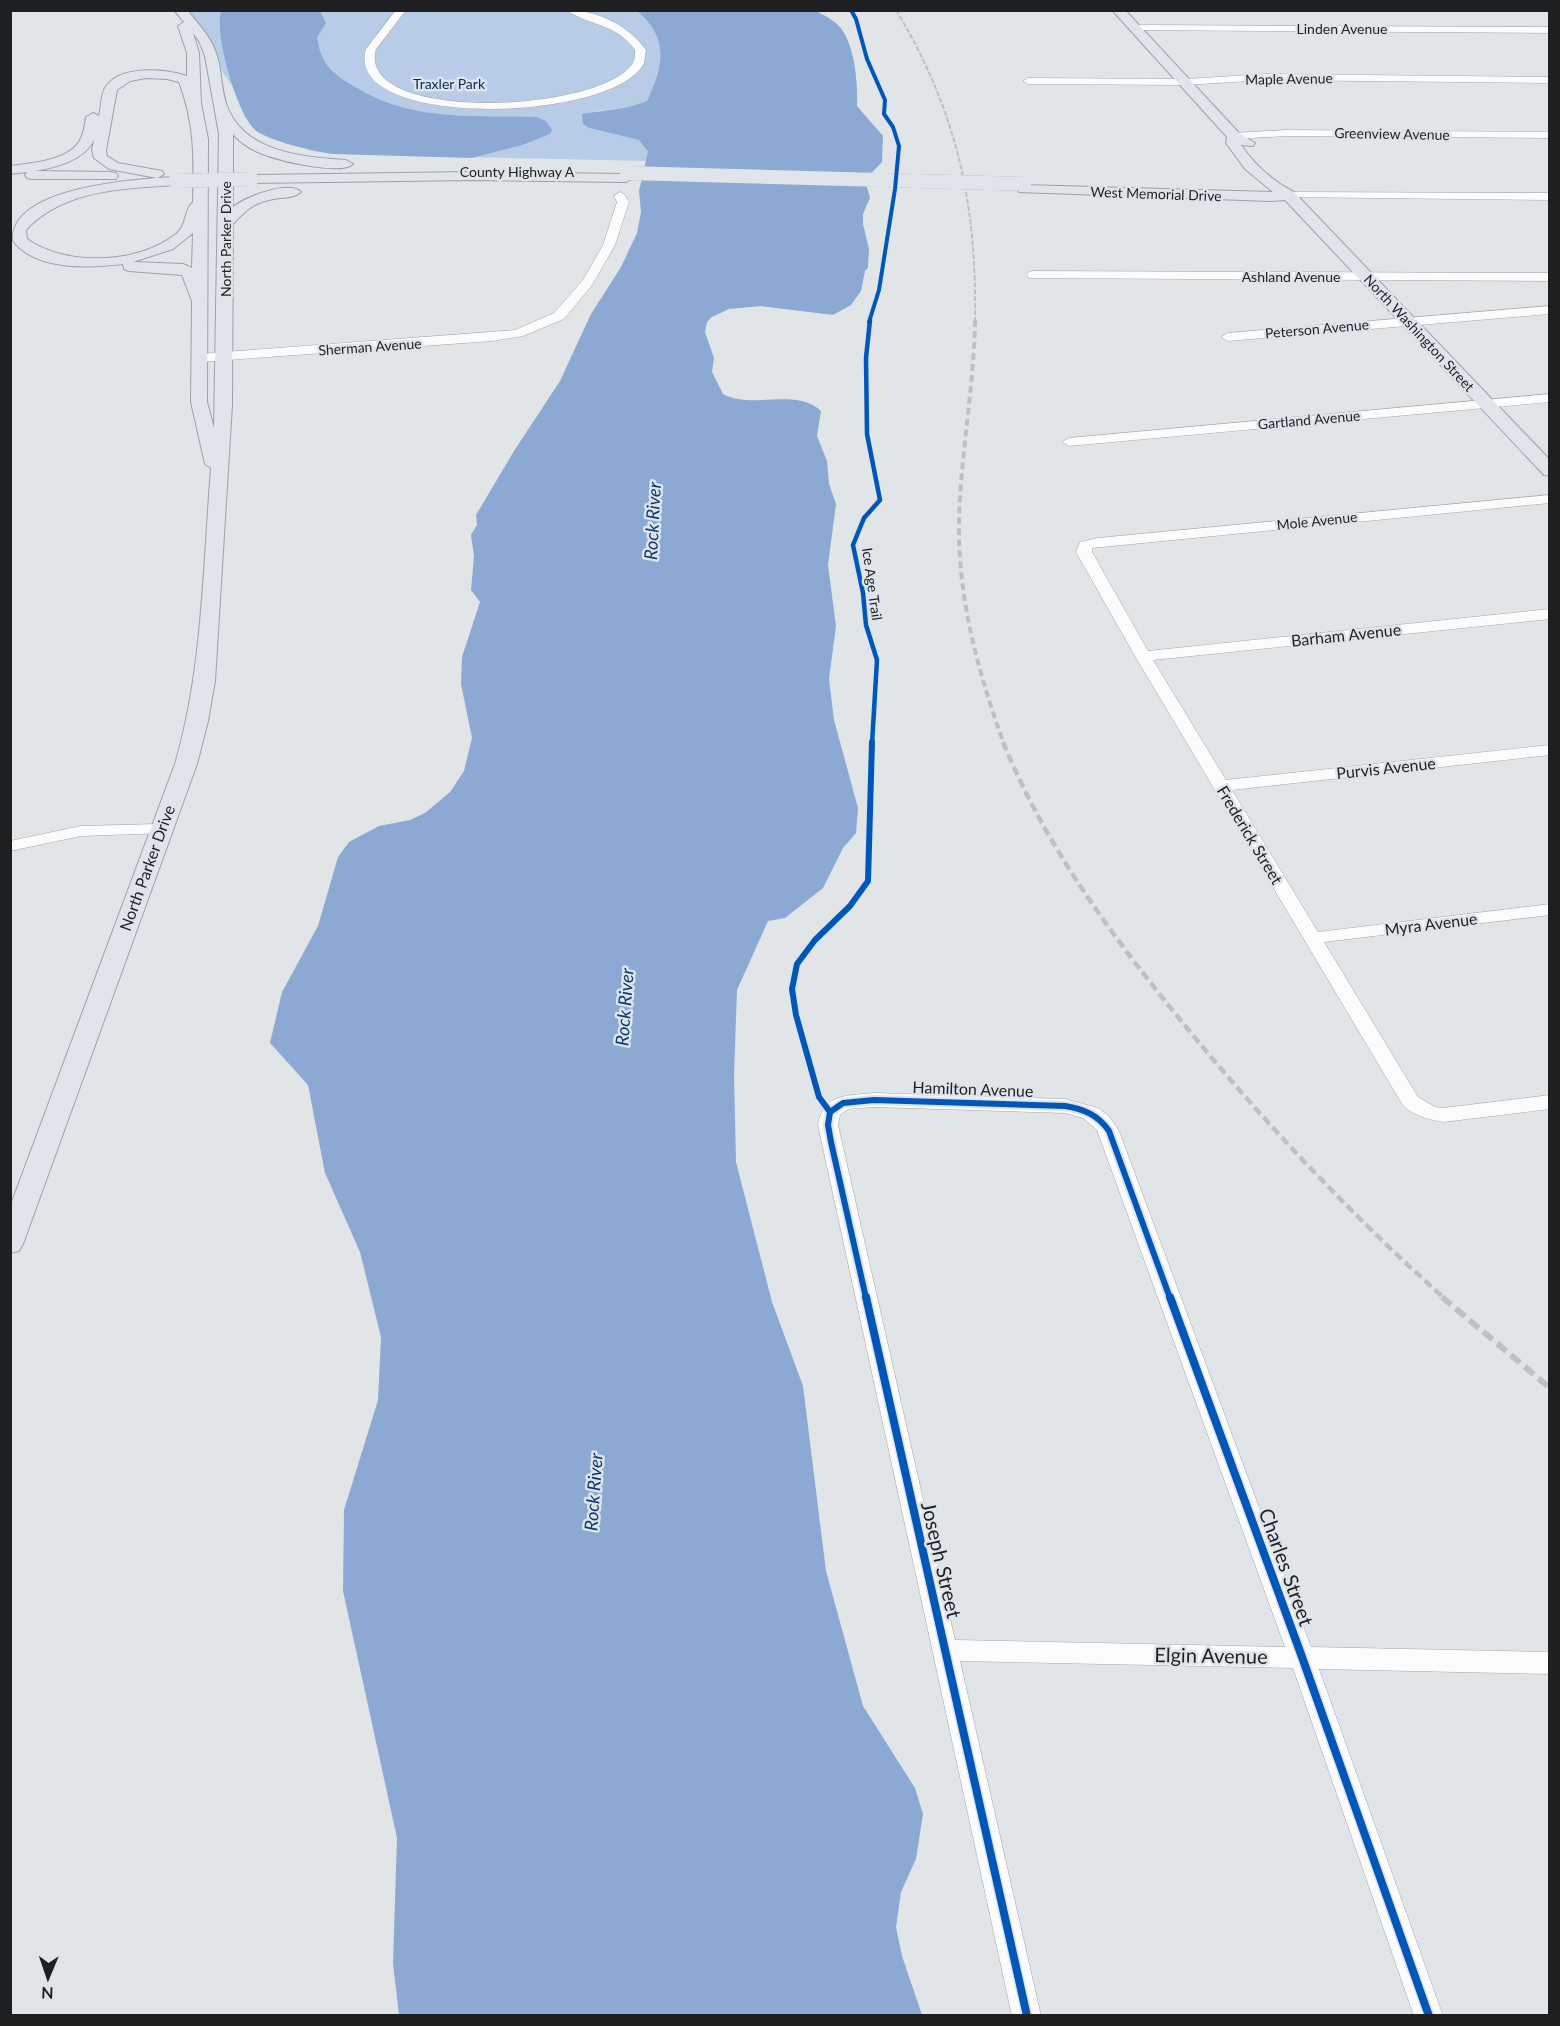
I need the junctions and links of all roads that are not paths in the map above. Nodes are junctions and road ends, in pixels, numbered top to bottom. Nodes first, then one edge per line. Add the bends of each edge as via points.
1 (179, 10) edge
2 (401, 10) edge
3 (571, 10) edge
4 (1118, 10) edge
5 (1134, 28) junction
6 (1550, 30) edge
7 (187, 35) junction
8 (181, 53) dead end
9 (167, 60) dead end
10 (142, 67) junction
11 (194, 67) junction
12 (1550, 80) edge
13 (1028, 81) dead end
14 (217, 82) junction
15 (1186, 82) junction
16 (194, 104) junction
17 (221, 108) junction
18 (1234, 135) junction
19 (1550, 135) edge
20 (1246, 160) junction
21 (10, 170) edge
22 (543, 174) junction
23 (10, 175) edge
24 (176, 178) junction
25 (10, 180) edge
26 (1024, 187) junction
27 (1225, 190) junction
28 (1289, 195) junction
29 (620, 196) dead end
30 (1550, 197) edge
31 (199, 198) junction
32 (226, 223) junction
33 (226, 243) junction
34 (10, 249) edge
35 (201, 255) junction
36 (97, 266) junction
37 (1033, 275) dead end
38 (1366, 276) junction
39 (1550, 277) edge
40 (200, 302) junction
41 (1550, 310) edge
42 (1409, 322) junction
43 (1228, 337) dead end
44 (226, 357) junction
45 (199, 358) junction
46 (1550, 398) edge
47 (1486, 403) junction
48 (1069, 442) dead end
49 (1550, 471) edge
50 (218, 478) junction
51 (1550, 499) edge
52 (1085, 545) joint
53 (1550, 614) edge
54 (1143, 656) junction
55 (1550, 750) edge
56 (1222, 786) junction
57 (160, 829) junction
58 (10, 846) edge
59 (1550, 909) edge
60 (1312, 938) junction
61 (1550, 1102) edge
62 (830, 1112) joint
63 (1109, 1131) joint
64 (10, 1244) edge
65 (945, 1650) junction
66 (1302, 1657) junction
67 (1550, 1663) edge
68 (1027, 2016) edge
69 (1429, 2016) edge

1 - 7 main road, North Parker Drive
1 - 14 main road, North Parker Drive via 205,40
2 - 3 street via 370,55 369,65 377,78 414,97 477,106 537,103 575,96 609,85 639,65 641,48 631,34
4 - 5 main road, North Washington Street
5 - 6 street, Linden Avenue
5 - 15 main road, North Washington Street
7 - 8 main road
7 - 11 main road, North Parker Drive
9 - 10 main road
10 - 11 main road
10 - 21 main road via 114,75 102,85 87,142 80,151 44,165
11 - 14 main road via 208,72
11 - 16 main road, North Parker Drive
12 - 15 street, Maple Avenue via 1265,77
13 - 15 street, Maple Avenue
14 - 17 main road, North Parker Drive
15 - 18 main road, North Washington Street
16 - 24 main road via 185,80 169,75 129,78 111,89 99,150 101,158 114,166
16 - 31 main road, North Parker Drive via 201,139
17 - 22 main road via 246,139 291,157 348,165
17 - 32 main road, North Parker Drive
18 - 19 street, Greenview Avenue
18 - 20 main road, North Washington Street via 1233,143
18 - 28 main road, North Washington Street via 1247,142 1290,189
20 - 27 main road via 1255,176 1254,183
20 - 28 main road, North Washington Street via 1273,188
22 - 24 main road, County Highway A, bridge
22 - 26 main road, County Highway A
22 - 32 main road via 268,195 245,203
23 - 24 main road, County Highway A
24 - 25 main road, County Highway A
24 - 31 main road via 100,189 58,200 29,216 19,229 20,241 42,255 69,260 137,256 168,246 184,235
26 - 27 main road, West Memorial Drive
26 - 28 main road, West Memorial Drive via 1271,198
27 - 28 main road, West Memorial Drive
28 - 30 street, West Memorial Drive
28 - 38 main road, North Washington Street
29 - 44 street, Sherman Avenue via 623,202 609,245 588,282 559,316 540,325 492,337
31 - 35 main road, North Parker Drive
32 - 33 main road, North Parker Drive
33 - 35 main road
33 - 44 main road, North Parker Drive
34 - 36 main road via 19,256 45,263
35 - 36 main road
35 - 40 main road, North Parker Drive
36 - 40 main road via 183,268 189,272
37 - 38 street, Ashland Avenue
38 - 39 street, Ashland Avenue
38 - 42 main road, North Washington Street
40 - 45 main road, North Parker Drive
41 - 42 street, Peterson Avenue
42 - 43 street, Peterson Avenue
42 - 47 main road, North Washington Street
44 - 45 street, Sherman Avenue
44 - 50 main road, North Parker Drive
45 - 50 main road, North Parker Drive via 199,402
46 - 47 street, Gartland Avenue
47 - 48 street, Gartland Avenue
47 - 49 main road, North Washington Street
50 - 57 main road, North Parker Drive via 205,681 186,764
51 - 52 street, Mole Avenue
52 - 54 street, Frederick Street via 1084,552
53 - 54 street, Barham Avenue
54 - 56 street, Frederick Street
55 - 56 street, Purvis Avenue
56 - 60 street, Frederick Street
57 - 58 street via 81,831
57 - 64 main road, North Parker Drive
59 - 60 street, Myra Avenue
60 - 61 street, Frederick Street via 1411,1102 1430,1113 1456,1114
62 - 63 street, Hamilton Avenue via 843,1103 874,1100 1065,1106 1087,1109
62 - 65 street, Joseph Street via 831,1142
63 - 66 street, Charles Street
65 - 66 street, Elgin Avenue
65 - 68 street, Joseph Street
66 - 67 street, Elgin Avenue
66 - 69 street, Charles Street

